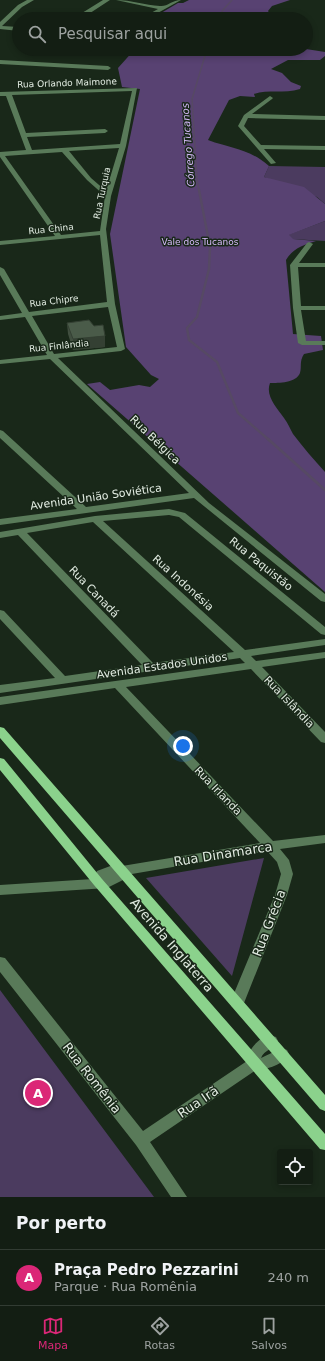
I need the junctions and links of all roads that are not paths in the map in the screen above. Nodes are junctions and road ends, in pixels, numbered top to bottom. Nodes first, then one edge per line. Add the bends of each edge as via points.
1 (31, 0) edge
2 (107, 0) edge
3 (120, 0) edge
4 (178, 0) edge
5 (162, 8) junction
6 (14, 12) edge
7 (87, 12) edge
8 (155, 12) edge
9 (12, 14) edge
10 (0, 26) edge
11 (12, 28) edge
12 (0, 62) edge
13 (108, 68) dead end
14 (135, 89) joint
15 (8, 93) junction
16 (0, 94) edge
17 (270, 98) dead end
18 (246, 116) junction
19 (325, 118) edge
20 (105, 131) dead end
21 (24, 135) junction
22 (123, 146) junction
23 (260, 147) junction
24 (325, 148) edge
25 (64, 150) junction
26 (30, 152) junction
27 (1, 154) edge
28 (274, 163) dead end
29 (108, 196) junction
30 (104, 233) junction
31 (59, 237) junction
32 (0, 243) edge
33 (309, 244) dead end
34 (294, 265) junction
35 (325, 265) edge
36 (0, 269) edge
37 (3, 279) edge
38 (111, 304) junction
39 (297, 308) junction
40 (325, 308) edge
41 (28, 315) junction
42 (0, 318) edge
43 (325, 343) edge
44 (121, 349) joint
45 (53, 358) junction
46 (0, 362) edge
47 (0, 433) edge
48 (196, 495) junction
49 (85, 511) junction
50 (182, 515) joint
51 (95, 519) junction
52 (0, 522) edge
53 (21, 533) junction
54 (0, 535) edge
55 (325, 599) edge
56 (0, 614) edge
57 (325, 632) edge
58 (325, 642) edge
59 (243, 654) junction
60 (325, 655) edge
61 (254, 665) junction
62 (150, 667) junction
63 (63, 680) junction
64 (117, 684) junction
65 (0, 689) edge
66 (0, 701) edge
67 (0, 731) edge
68 (325, 739) edge
69 (0, 762) edge
70 (325, 839) edge
71 (270, 846) junction
72 (122, 871) junction
73 (98, 882) junction
74 (0, 890) edge
75 (2, 967) edge
76 (237, 1003) junction
77 (271, 1042) junction
78 (282, 1054) junction
79 (254, 1064) junction
80 (325, 1105) edge
81 (141, 1140) junction
82 (325, 1144) edge
83 (180, 1197) edge

1 - 6 street
2 - 7 street
3 - 5 street
4 - 5 street
5 - 8 street
9 - 10 street
10 - 11 street
12 - 13 street
14 - 15 street, Rua Orlando Maimone
14 - 22 street, Rua Turquia
15 - 16 street, Rua Orlando Maimone
15 - 21 street
17 - 18 street
18 - 19 street
18 - 23 street via 241,126
20 - 21 street
21 - 26 street
22 - 25 street
22 - 29 street, Rua Turquia
23 - 24 street
23 - 28 street
25 - 26 street
25 - 29 street
26 - 27 street
27 - 31 street
29 - 30 street, Rua Turquia
30 - 31 street, Rua China
30 - 38 street, Rua Turquia
31 - 32 street, Rua China
33 - 34 street
34 - 35 street
34 - 39 street
36 - 37 street, Rua Bélgica
37 - 41 street, Rua Bélgica
38 - 41 street, Rua Chipre
38 - 44 street, Rua Turquia
39 - 40 street
39 - 43 street via 302,343
41 - 42 street, Rua Chipre
41 - 45 street, Rua Bélgica
44 - 45 street, Rua Finlândia
45 - 46 street, Rua Finlândia
45 - 48 street, Rua Bélgica
47 - 49 street
48 - 49 street, Avenida União Soviética
48 - 55 street, Rua Bélgica
49 - 52 street, Avenida União Soviética
50 - 51 street, Avenida União Soviética via 169,512
50 - 57 street, Rua Paquistão
51 - 53 street, Avenida União Soviética
51 - 59 street, Rua Indonésia
53 - 54 street, Avenida União Soviética
53 - 62 street, Rua Canadá
56 - 63 street
58 - 59 street, Avenida Estados Unidos
59 - 61 street, Rua Indonésia
59 - 62 street, Avenida Estados Unidos
60 - 61 street, Avenida Estados Unidos
61 - 64 street, Avenida Estados Unidos
61 - 68 street, Rua Islândia
62 - 63 street, Avenida Estados Unidos
63 - 65 street, Avenida Estados Unidos
64 - 66 street, Avenida Estados Unidos
64 - 71 street, Rua Irlanda
67 - 72 main road, Avenida Inglaterra
69 - 73 main road, Avenida Inglaterra
70 - 71 street, Rua Dinamarca
71 - 72 street, Rua Dinamarca
71 - 76 street, Rua Grécia via 283,860 287,874 281,896
72 - 73 street, Rua Dinamarca via 119,878 107,883
72 - 76 main road, Avenida Inglaterra
73 - 74 street, Rua Dinamarca
73 - 79 main road, Avenida Inglaterra
75 - 81 street, Rua Romênia
76 - 77 main road, Avenida Inglaterra
77 - 78 main road, Avenida Inglaterra
77 - 79 street via 256,1051 253,1056
78 - 79 street via 265,1064
78 - 80 main road, Avenida Inglaterra
79 - 81 street, Rua Irã
79 - 82 main road, Avenida Inglaterra
81 - 83 street, Rua Romênia

